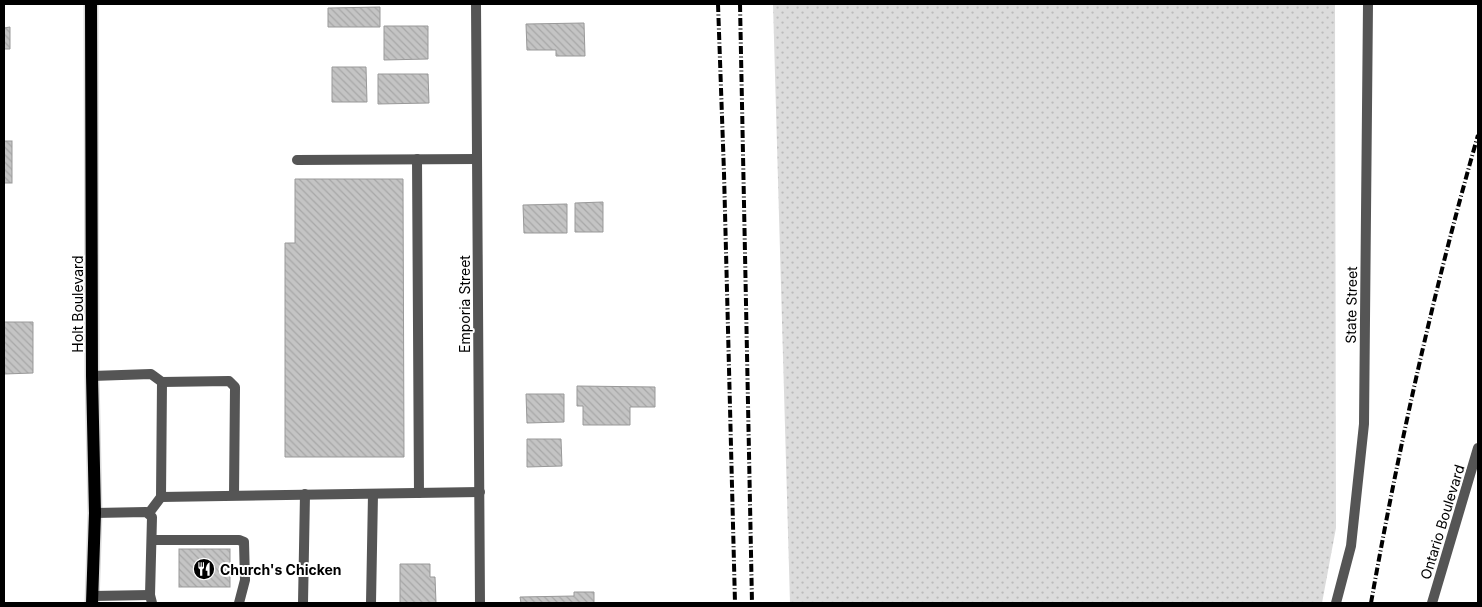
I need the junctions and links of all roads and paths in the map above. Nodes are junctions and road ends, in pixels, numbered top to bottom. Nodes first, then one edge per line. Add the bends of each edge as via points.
1 (91, 4) edge
2 (476, 4) edge
3 (1368, 4) edge
4 (477, 158) junction
5 (417, 159) junction
6 (297, 160) dead end
7 (92, 376) junction
8 (162, 382) junction
9 (1478, 448) edge
10 (480, 492) junction
11 (419, 493) junction
12 (305, 494) junction
13 (374, 494) junction
14 (234, 496) junction
15 (161, 497) junction
16 (95, 513) junction
17 (149, 513) junction
18 (152, 540) junction
19 (151, 599) edge
20 (93, 600) edge
21 (239, 603) edge
22 (302, 603) edge
23 (370, 603) edge
24 (480, 603) edge
25 (1336, 603) edge
26 (1432, 603) edge

1 - 7 main road, Holt Boulevard
2 - 4 street, Emporia Street
3 - 25 street, State Street via 1364,424 1351,546
4 - 5 street
4 - 10 street, Emporia Street
5 - 6 street
5 - 11 street
7 - 8 street via 151,374
7 - 16 main road, Holt Boulevard
8 - 14 street via 229,381 235,387
8 - 15 street
9 - 26 street, Ontario Boulevard
10 - 11 street
10 - 24 street, Emporia Street
11 - 13 street
12 - 13 street
12 - 14 street
12 - 22 street
13 - 23 street
14 - 15 street
15 - 17 street
16 - 17 street
16 - 20 main road, Holt Boulevard
17 - 18 street via 152,517
18 - 19 street
18 - 21 street via 244,542 245,580
19 - 20 street

